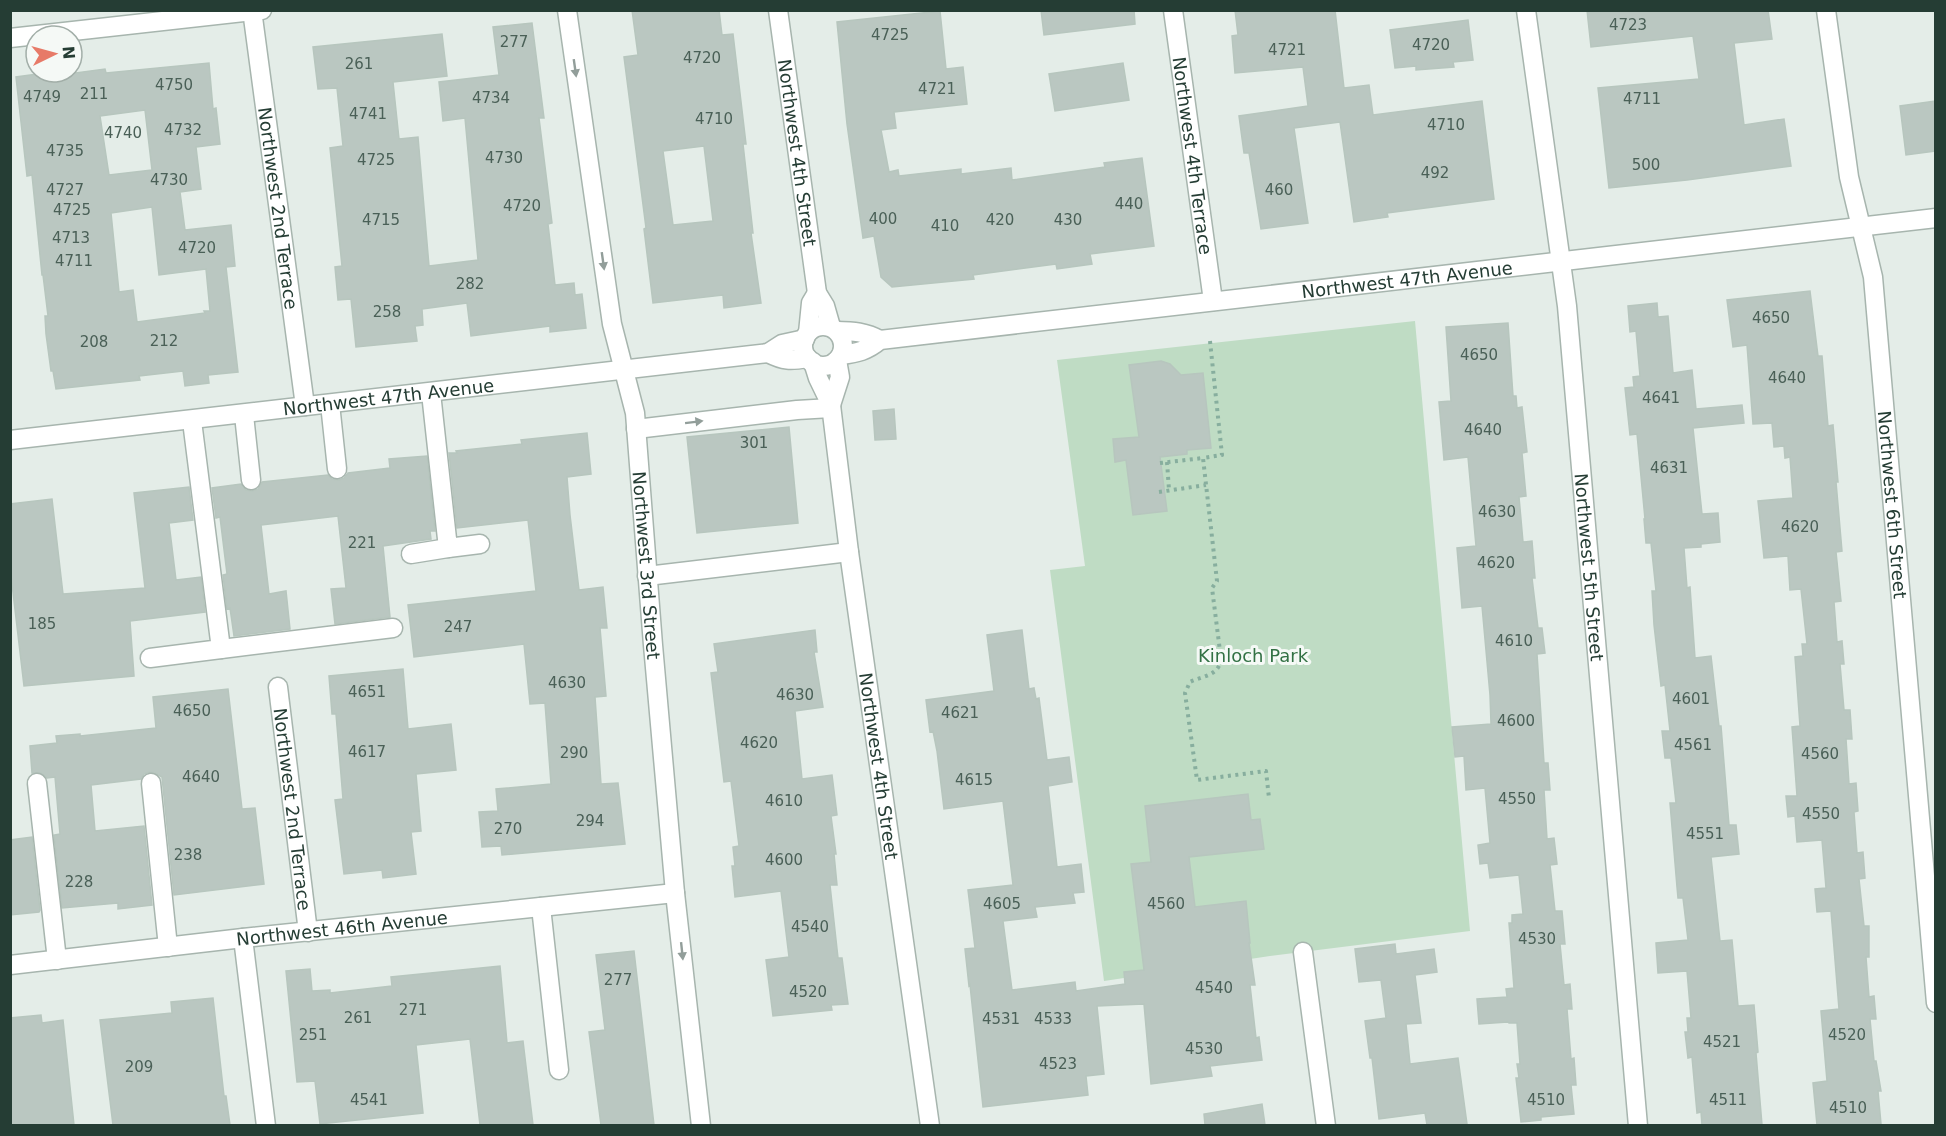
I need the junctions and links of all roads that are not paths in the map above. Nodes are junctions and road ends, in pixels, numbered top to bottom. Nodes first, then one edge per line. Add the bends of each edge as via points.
1 (567, 10) edge
2 (778, 10) edge
3 (1173, 10) edge
4 (1526, 10) edge
5 (1826, 10) edge
6 (255, 11) edge
7 (10, 38) edge
8 (1935, 218) edge
9 (1860, 226) junction
10 (1561, 262) junction
11 (817, 293) junction
12 (1213, 301) junction
13 (834, 329) junction
14 (807, 336) junction
15 (880, 340) junction
16 (768, 353) junction
17 (839, 357) junction
18 (810, 360) junction
19 (624, 371) junction
20 (431, 393) junction
21 (330, 404) junction
22 (305, 406) junction
23 (831, 407) junction
24 (244, 415) junction
25 (192, 421) junction
26 (636, 429) junction
27 (11, 436) edge
28 (337, 470) dead end
29 (251, 480) dead end
30 (480, 544) dead end
31 (448, 548) junction
32 (849, 552) junction
33 (411, 554) dead end
34 (647, 576) junction
35 (393, 628) dead end
36 (221, 649) junction
37 (150, 658) dead end
38 (278, 687) dead end
39 (37, 783) dead end
40 (151, 783) dead end
41 (675, 893) junction
42 (541, 907) junction
43 (308, 932) junction
44 (243, 938) junction
45 (168, 947) junction
46 (1303, 952) dead end
47 (57, 960) junction
48 (10, 965) edge
49 (1935, 1003) edge
50 (559, 1070) dead end
51 (266, 1125) edge
52 (701, 1125) edge
53 (930, 1125) edge
54 (1326, 1125) edge
55 (1638, 1125) edge

1 -> 19 street, Northwest 3rd Street via 612,324
2 - 11 street, Northwest 4th Street
3 - 12 street, Northwest 4th Terrace
4 - 10 street, Northwest 5th Street
5 - 9 street, Northwest 6th Street via 1849,177
6 - 7 street
6 - 22 street, Northwest 2nd Terrace
8 - 9 street, Northwest 47th Avenue
9 - 10 street, Northwest 47th Avenue
9 - 49 street, Northwest 6th Street via 1873,278
10 - 12 street, Northwest 47th Avenue
10 - 55 street, Northwest 5th Street
11 - 13 street, Northwest 4th Street
11 - 14 street, Northwest 4th Street via 811,303
12 - 15 street, Northwest 47th Avenue
13 - 14 street, Northwest 47th Avenue via 819,326
13 - 15 street, Northwest 47th Avenue
13 - 17 street via 843,342
14 - 16 street, Northwest 47th Avenue
14 - 18 street via 803,345
15 - 17 street, Northwest 47th Avenue via 870,349
16 - 18 street, Northwest 47th Avenue via 792,361
16 - 19 street, Northwest 47th Avenue
17 - 18 street, Northwest 47th Avenue via 826,366
17 - 23 street, Northwest 4th Street via 840,377
18 - 23 street, Northwest 4th Street
19 - 20 street, Northwest 47th Avenue
19 - 26 street, Northwest 3rd Street
20 - 21 street, Northwest 47th Avenue
20 - 31 street
21 - 22 street, Northwest 47th Avenue
21 - 28 street
22 - 24 street, Northwest 47th Avenue
26 -> 23 street
23 - 32 street, Northwest 4th Street
24 - 25 street, Northwest 47th Avenue
24 - 29 street
25 - 27 street, Northwest 47th Avenue
25 - 36 street
26 - 34 street, Northwest 3rd Street
30 - 31 street
31 - 33 street
32 - 34 street
32 - 53 street, Northwest 4th Street
34 - 41 street, Northwest 3rd Street
35 - 36 street
36 - 37 street
38 - 43 street, Northwest 2nd Terrace
39 - 47 street
40 - 45 street
41 - 42 street, Northwest 46th Avenue
41 -> 52 street, Northwest 3rd Street
42 - 43 street, Northwest 46th Avenue
42 - 50 street
43 - 44 street, Northwest 46th Avenue
44 - 45 street, Northwest 46th Avenue
44 - 51 street
45 - 47 street, Northwest 46th Avenue
46 - 54 street
47 - 48 street, Northwest 46th Avenue

